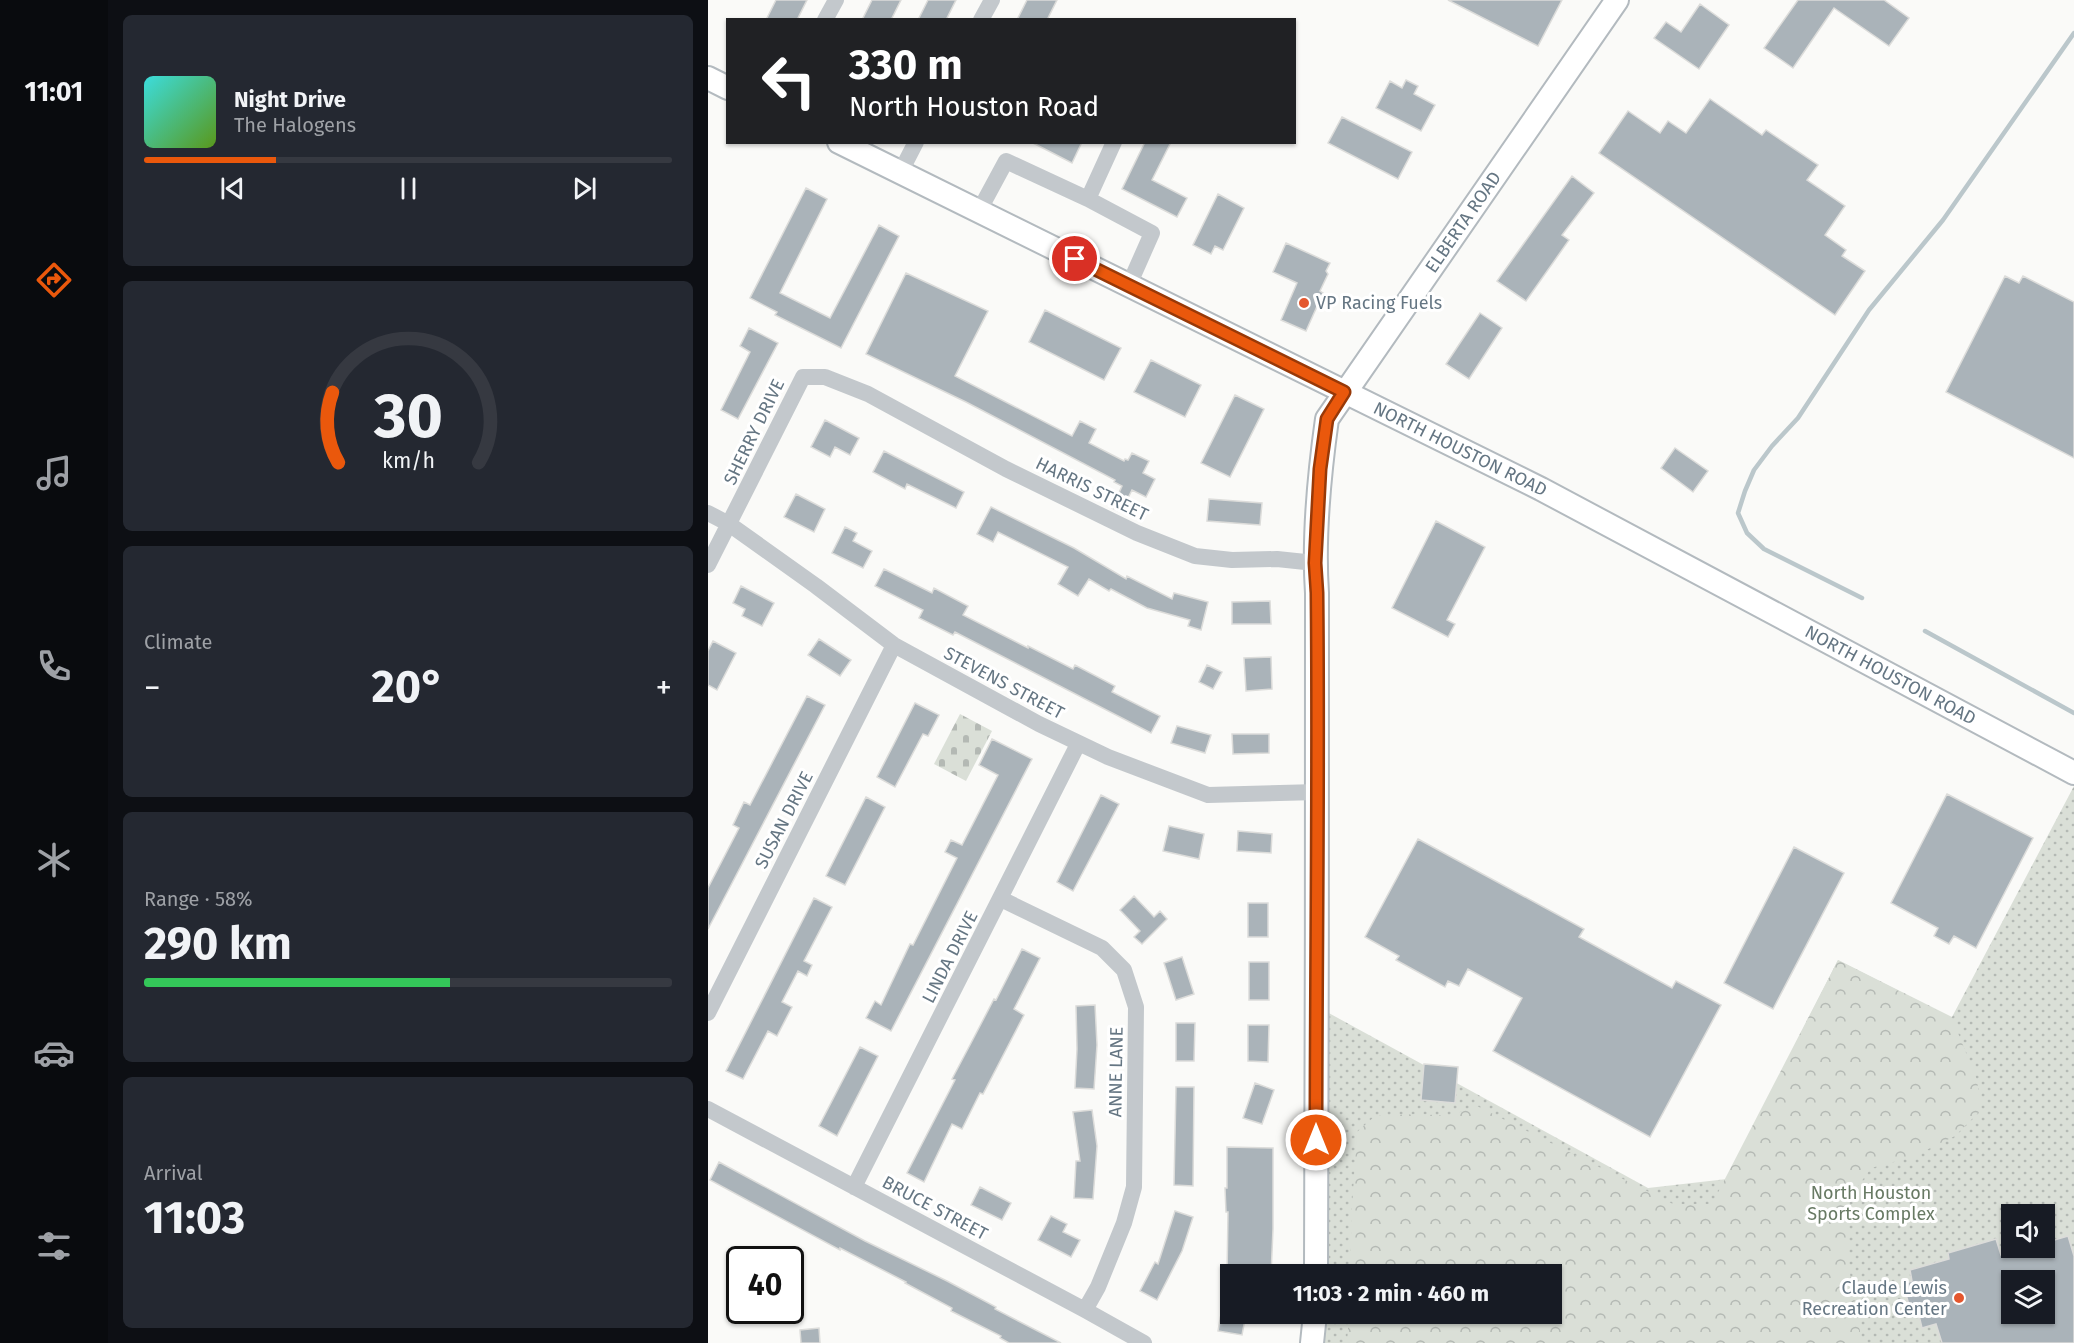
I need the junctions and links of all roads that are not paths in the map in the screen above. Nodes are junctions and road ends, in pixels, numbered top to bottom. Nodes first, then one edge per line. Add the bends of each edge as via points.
1 (836, 0) edge
2 (992, 0) edge
3 (1617, 0) edge
4 (826, 18) edge
5 (982, 18) edge
6 (708, 78) edge
7 (726, 87) edge
8 (843, 144) edge
9 (915, 144) edge
10 (1113, 144) edge
11 (900, 173) junction
12 (1088, 199) junction
13 (979, 211) junction
14 (1129, 285) junction
15 (1344, 392) junction
16 (868, 394) joint
17 (708, 513) edge
18 (729, 524) junction
19 (1315, 563) junction
20 (708, 565) edge
21 (894, 645) junction
22 (1078, 744) junction
23 (2074, 773) edge
24 (1318, 792) junction
25 (1002, 899) junction
26 (708, 1013) edge
27 (708, 1109) edge
28 (854, 1187) junction
29 (1316, 1264) edge
30 (1085, 1310) junction
31 (1314, 1324) edge
32 (1144, 1343) edge
33 (1312, 1343) edge

1 - 4 street
2 - 5 street
3 - 15 street, ELBERTA ROAD
6 - 7 street
8 - 11 street, NORTH HOUSTON ROAD
9 - 11 street
10 - 12 street
11 - 13 street, NORTH HOUSTON ROAD
12 - 13 street via 1006,160
12 - 14 street via 1152,233
13 - 14 street, NORTH HOUSTON ROAD
14 - 15 street, NORTH HOUSTON ROAD
15 - 19 street, ELBERTA ROAD via 1327,419
15 - 23 street, NORTH HOUSTON ROAD via 1541,489
16 - 18 street, SHERRY DRIVE via 825,377 803,377
16 - 19 street, HARRIS STREET via 1006,469 1137,533 1195,556
17 - 18 street, STEVENS STREET
18 - 20 street, SHERRY DRIVE
18 - 21 street, STEVENS STREET
19 - 24 street, ELBERTA ROAD
21 - 22 street, STEVENS STREET
21 - 26 street, SUSAN DRIVE
22 - 24 street, STEVENS STREET via 1208,795
22 - 25 street, LINDA DRIVE
24 - 29 street, ELBERTA ROAD
25 - 28 street, LINDA DRIVE
25 - 30 street, ANNE LANE via 1102,948 1124,970 1136,1007 1134,1187 1124,1222
27 - 28 street, BRUCE STREET
28 - 30 street, BRUCE STREET
30 - 32 street, BRUCE STREET
31 - 33 street

